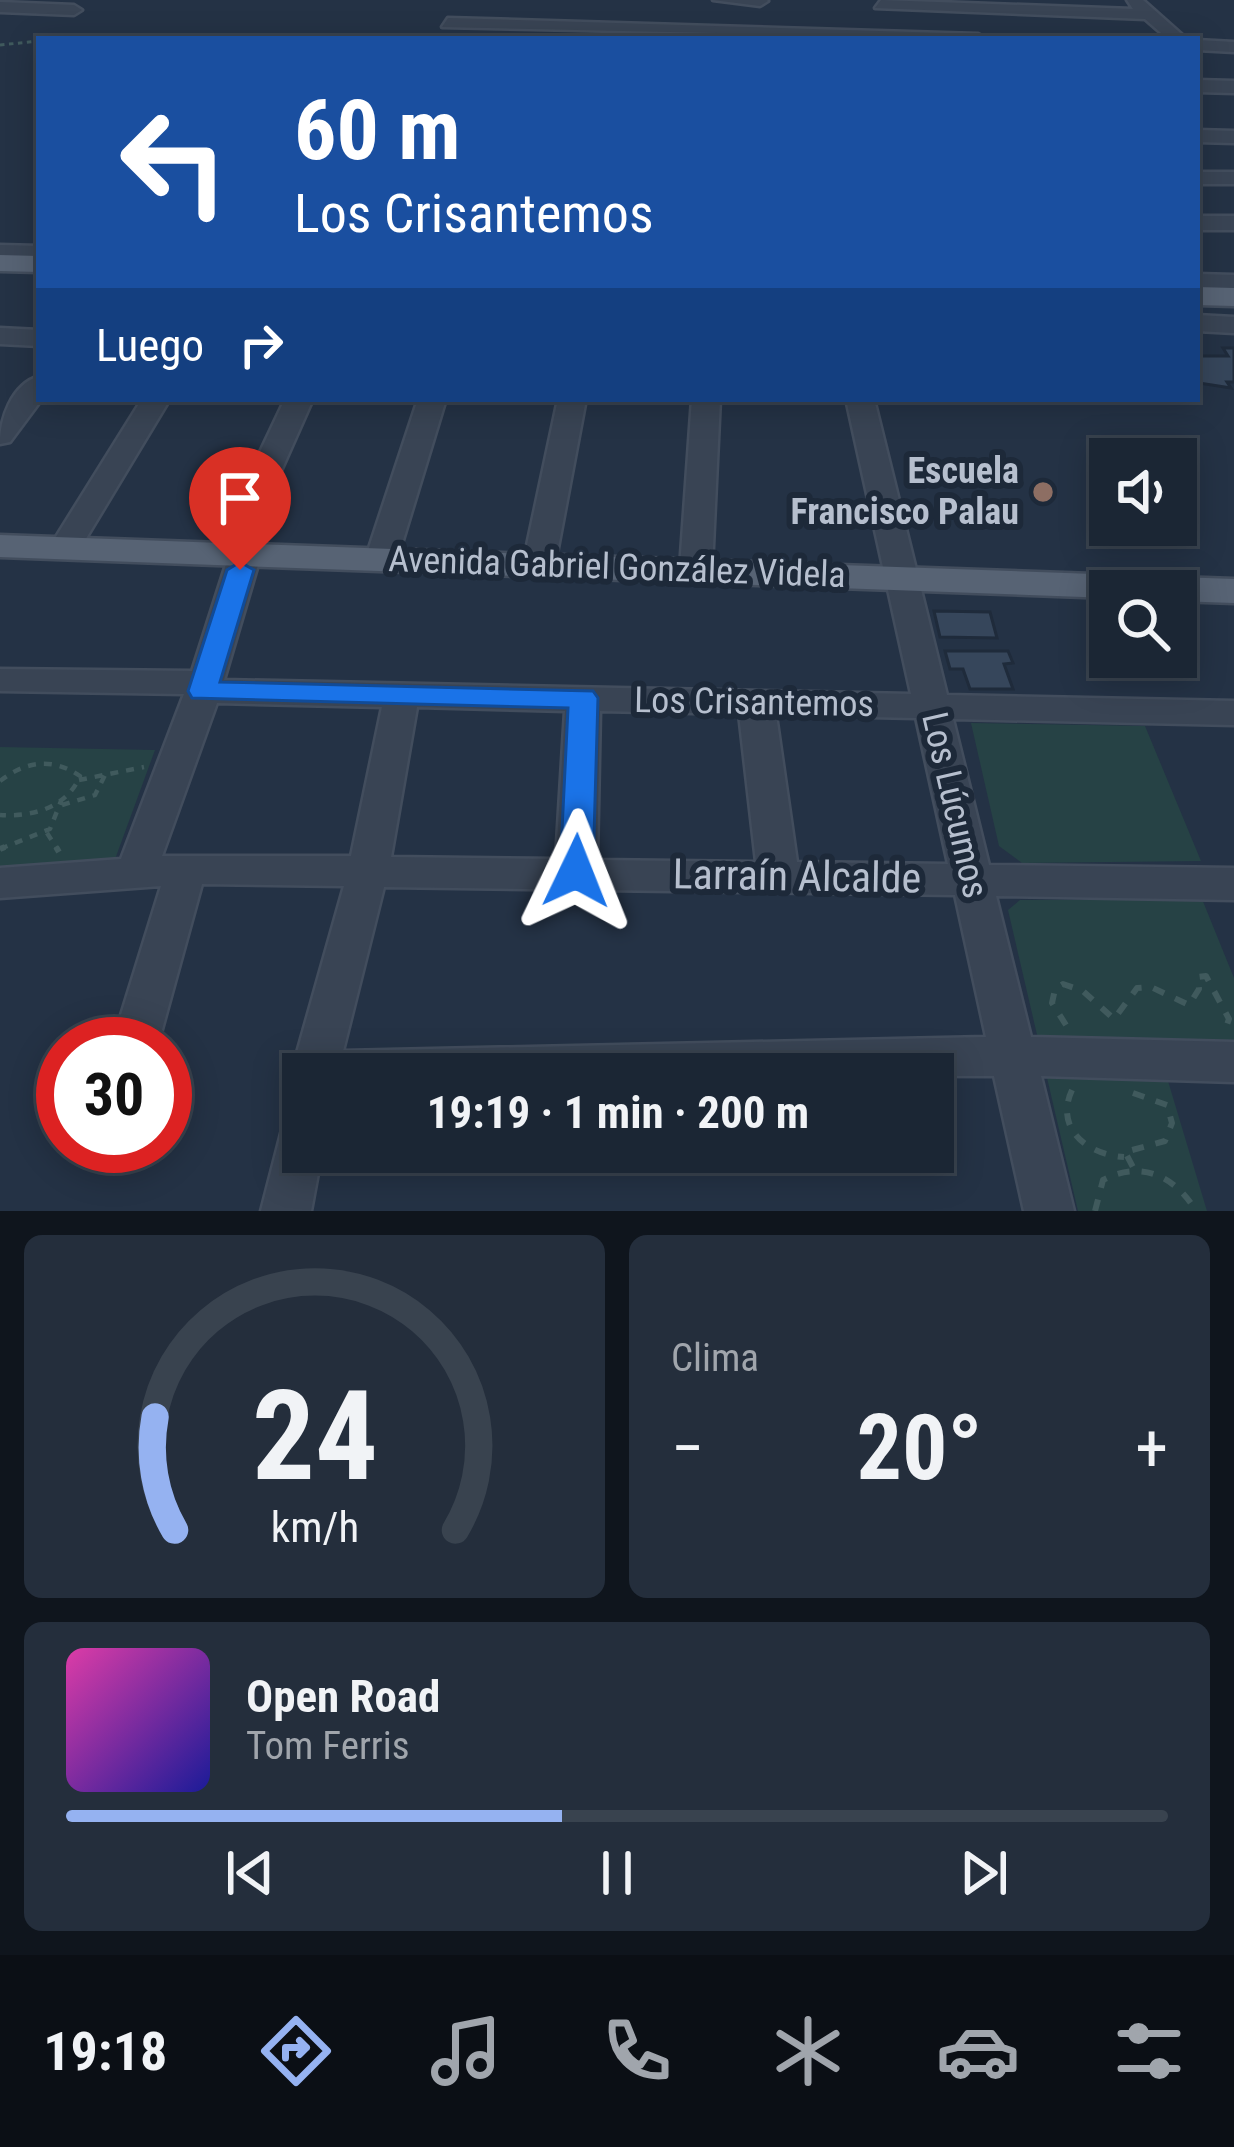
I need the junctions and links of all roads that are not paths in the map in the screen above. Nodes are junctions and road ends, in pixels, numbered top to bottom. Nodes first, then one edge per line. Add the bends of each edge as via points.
1 (496, 0) edge
2 (721, 0) edge
3 (1132, 0) edge
4 (760, 1) edge
5 (879, 2) edge
6 (978, 4) edge
7 (1042, 5) edge
8 (0, 12) edge
9 (71, 14) dead end
10 (1149, 14) junction
11 (498, 24) junction
12 (774, 33) junction
13 (642, 36) edge
14 (852, 36) edge
15 (903, 36) edge
16 (1175, 36) edge
17 (1200, 49) edge
18 (1234, 51) edge
19 (1200, 90) edge
20 (1234, 91) edge
21 (1200, 136) edge
22 (1234, 136) edge
23 (1200, 178) edge
24 (1234, 178) edge
25 (1200, 223) edge
26 (1234, 224) edge
27 (0, 253) edge
28 (36, 253) edge
29 (0, 263) edge
30 (36, 264) edge
31 (1200, 281) edge
32 (1234, 282) edge
33 (1200, 296) edge
34 (1234, 297) edge
35 (1200, 323) edge
36 (1234, 325) edge
37 (0, 336) edge
38 (36, 338) edge
39 (36, 388) edge
40 (155, 402) edge
41 (298, 402) edge
42 (431, 402) edge
43 (571, 402) edge
44 (706, 402) edge
45 (861, 402) edge
46 (0, 436) edge
47 (0, 546) edge
48 (65, 548) junction
49 (244, 558) junction
50 (381, 560) junction
51 (539, 564) junction
52 (696, 568) junction
53 (898, 575) junction
54 (1234, 591) edge
55 (3, 685) edge
56 (204, 687) junction
57 (402, 694) junction
58 (583, 698) junction
59 (756, 703) junction
60 (932, 706) junction
61 (1234, 713) edge
62 (186, 869) junction
63 (136, 871) junction
64 (576, 871) junction
65 (368, 872) junction
66 (778, 874) junction
67 (974, 880) junction
68 (0, 883) edge
69 (1234, 884) edge
70 (143, 1017) edge
71 (1226, 1049) edge
72 (320, 1053) edge
73 (1013, 1056) junction
74 (954, 1057) edge
75 (294, 1173) edge
76 (286, 1211) edge
77 (1049, 1211) edge

1 - 11 street
2 - 4 street
3 - 10 street
4 - 12 street
5 - 6 street
5 - 15 street
6 - 7 street
7 - 10 street
8 - 9 street
10 - 16 street
11 - 12 street
11 - 13 street via 446,27
12 - 14 street
17 - 18 street
19 - 20 street
21 - 22 street
23 - 24 street
25 - 26 street
27 - 28 street
29 - 30 main road
31 - 32 street
33 - 34 main road
35 - 36 street
37 - 38 street
39 - 46 street
40 - 48 street
41 - 49 street via 233,543
42 - 50 street
43 - 51 street
44 - 52 street
45 - 53 street, Los Lúcumos
47 - 48 main road, Avenida Gabriel González Videla
48 - 49 main road, Avenida Gabriel González Videla
49 - 50 main road, Avenida Gabriel González Videla
49 - 56 street
50 - 51 main road, Avenida Gabriel González Videla
51 - 52 main road, Avenida Gabriel González Videla
52 - 53 main road, Avenida Gabriel González Videla
53 - 54 main road, Avenida Gabriel González Videla
53 - 60 street, Los Lúcumos
55 - 56 street, Los Crisantemos
56 - 57 street, Los Crisantemos
56 - 63 street
57 - 58 street, Los Crisantemos
57 - 65 street
58 - 59 street, Los Crisantemos
58 - 64 street
59 - 60 street, Los Crisantemos
59 - 66 street
60 - 61 street, Los Crisantemos
60 - 67 street, Los Lúcumos
62 - 63 street, Larraín Alcalde
62 - 65 street, Larraín Alcalde
62 - 70 street
63 - 68 street, Larraín Alcalde
64 - 65 street, Larraín Alcalde
64 - 66 street, Larraín Alcalde
65 - 72 street
66 - 67 street, Larraín Alcalde
67 - 69 street, Larraín Alcalde
67 - 73 street, Los Lúcumos
71 - 73 street
73 - 74 street
73 - 77 street, Los Lúcumos
75 - 76 street

